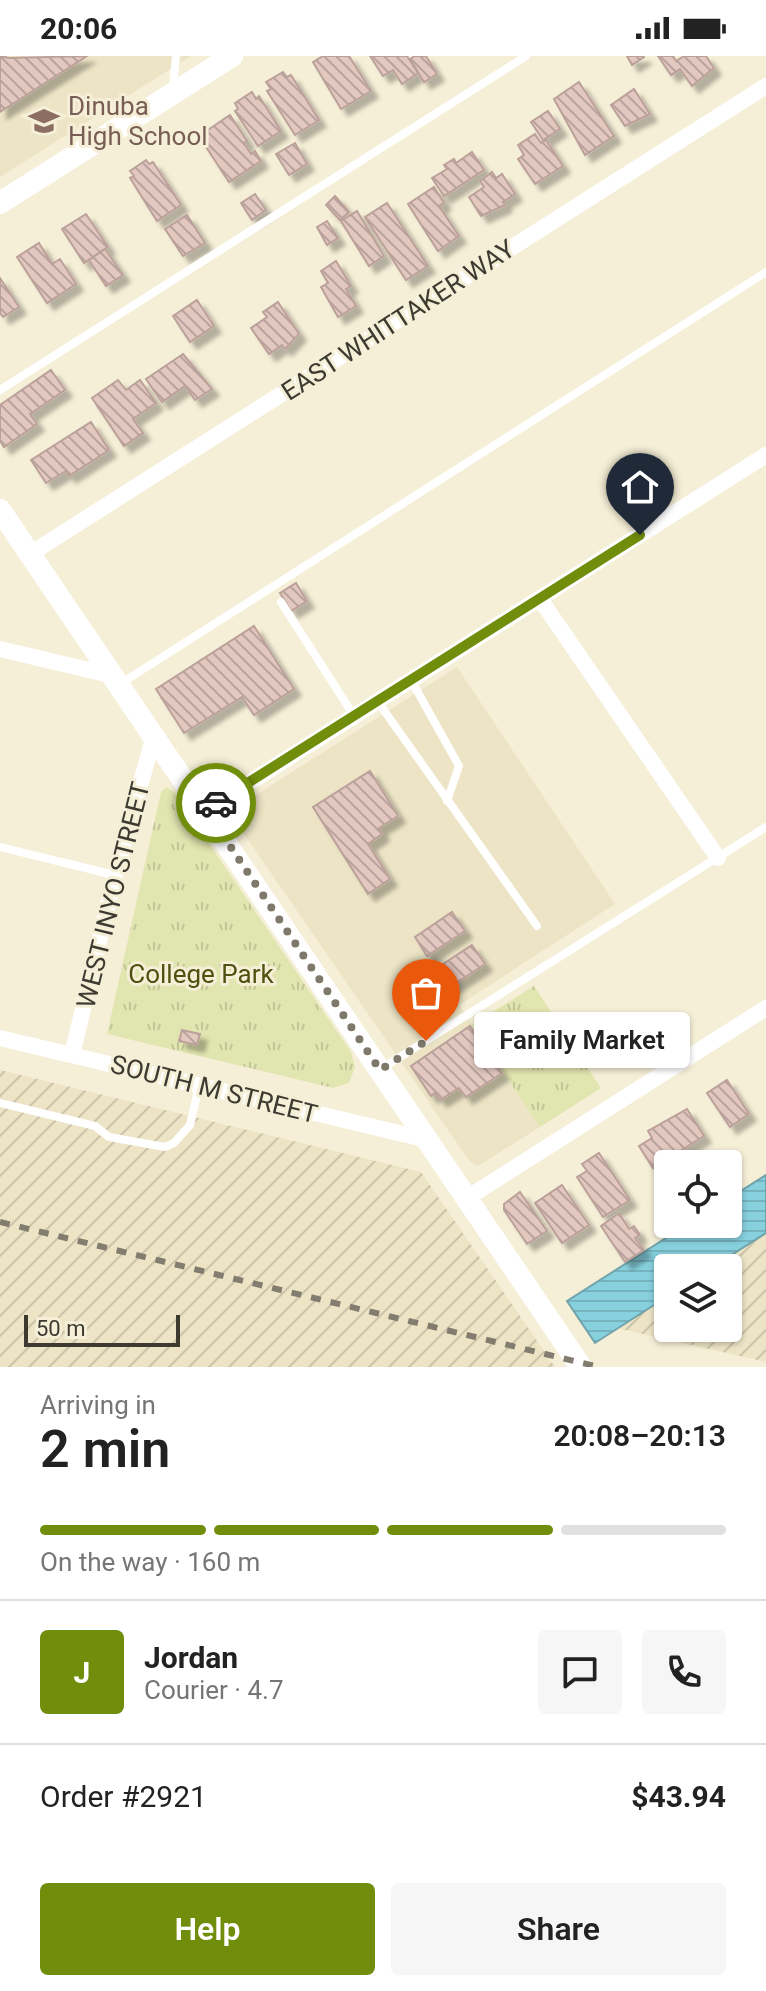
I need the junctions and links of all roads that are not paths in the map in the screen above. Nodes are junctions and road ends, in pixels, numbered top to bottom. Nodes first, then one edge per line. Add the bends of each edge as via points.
1 (176, 56) edge
2 (232, 56) edge
3 (526, 56) edge
4 (766, 86) edge
5 (172, 94) junction
6 (0, 203) edge
7 (766, 272) edge
8 (0, 390) edge
9 (766, 455) edge
10 (0, 510) edge
11 (30, 554) junction
12 (540, 599) junction
13 (281, 602) dead end
14 (0, 649) edge
15 (117, 680) junction
16 (411, 680) junction
17 (378, 702) junction
18 (354, 717) junction
19 (154, 736) junction
20 (447, 801) junction
21 (206, 810) junction
22 (766, 827) edge
23 (0, 847) edge
24 (718, 858) junction
25 (115, 875) junction
26 (537, 926) dead end
27 (766, 1008) edge
28 (0, 1038) edge
29 (72, 1055) junction
30 (380, 1070) junction
31 (199, 1085) junction
32 (0, 1103) edge
33 (428, 1140) junction
34 (467, 1198) junction
35 (581, 1367) edge

1 - 5 lane
2 - 5 street
3 - 8 lane
4 - 11 street, EAST WHITTAKER WAY
5 - 6 street
7 - 15 lane
9 - 12 street
10 - 11 street
11 - 15 street
12 - 16 street
12 - 24 street
13 - 18 lane
14 - 15 street
15 - 19 street
16 - 17 street
16 - 20 lane via 459,766
17 - 18 street
17 - 20 lane
18 - 21 street
19 - 21 street
19 - 25 street, WEST INYO STREET
20 - 26 lane
21 - 30 street
22 - 24 lane
23 - 25 lane
24 - 30 lane
25 - 29 street, WEST INYO STREET
27 - 34 street
28 - 29 street, SOUTH M STREET
29 - 31 street, SOUTH M STREET
30 - 33 street
31 - 32 lane via 190,1125 165,1147 109,1137 95,1126
31 - 33 street, SOUTH M STREET
33 - 34 street
34 - 35 street

